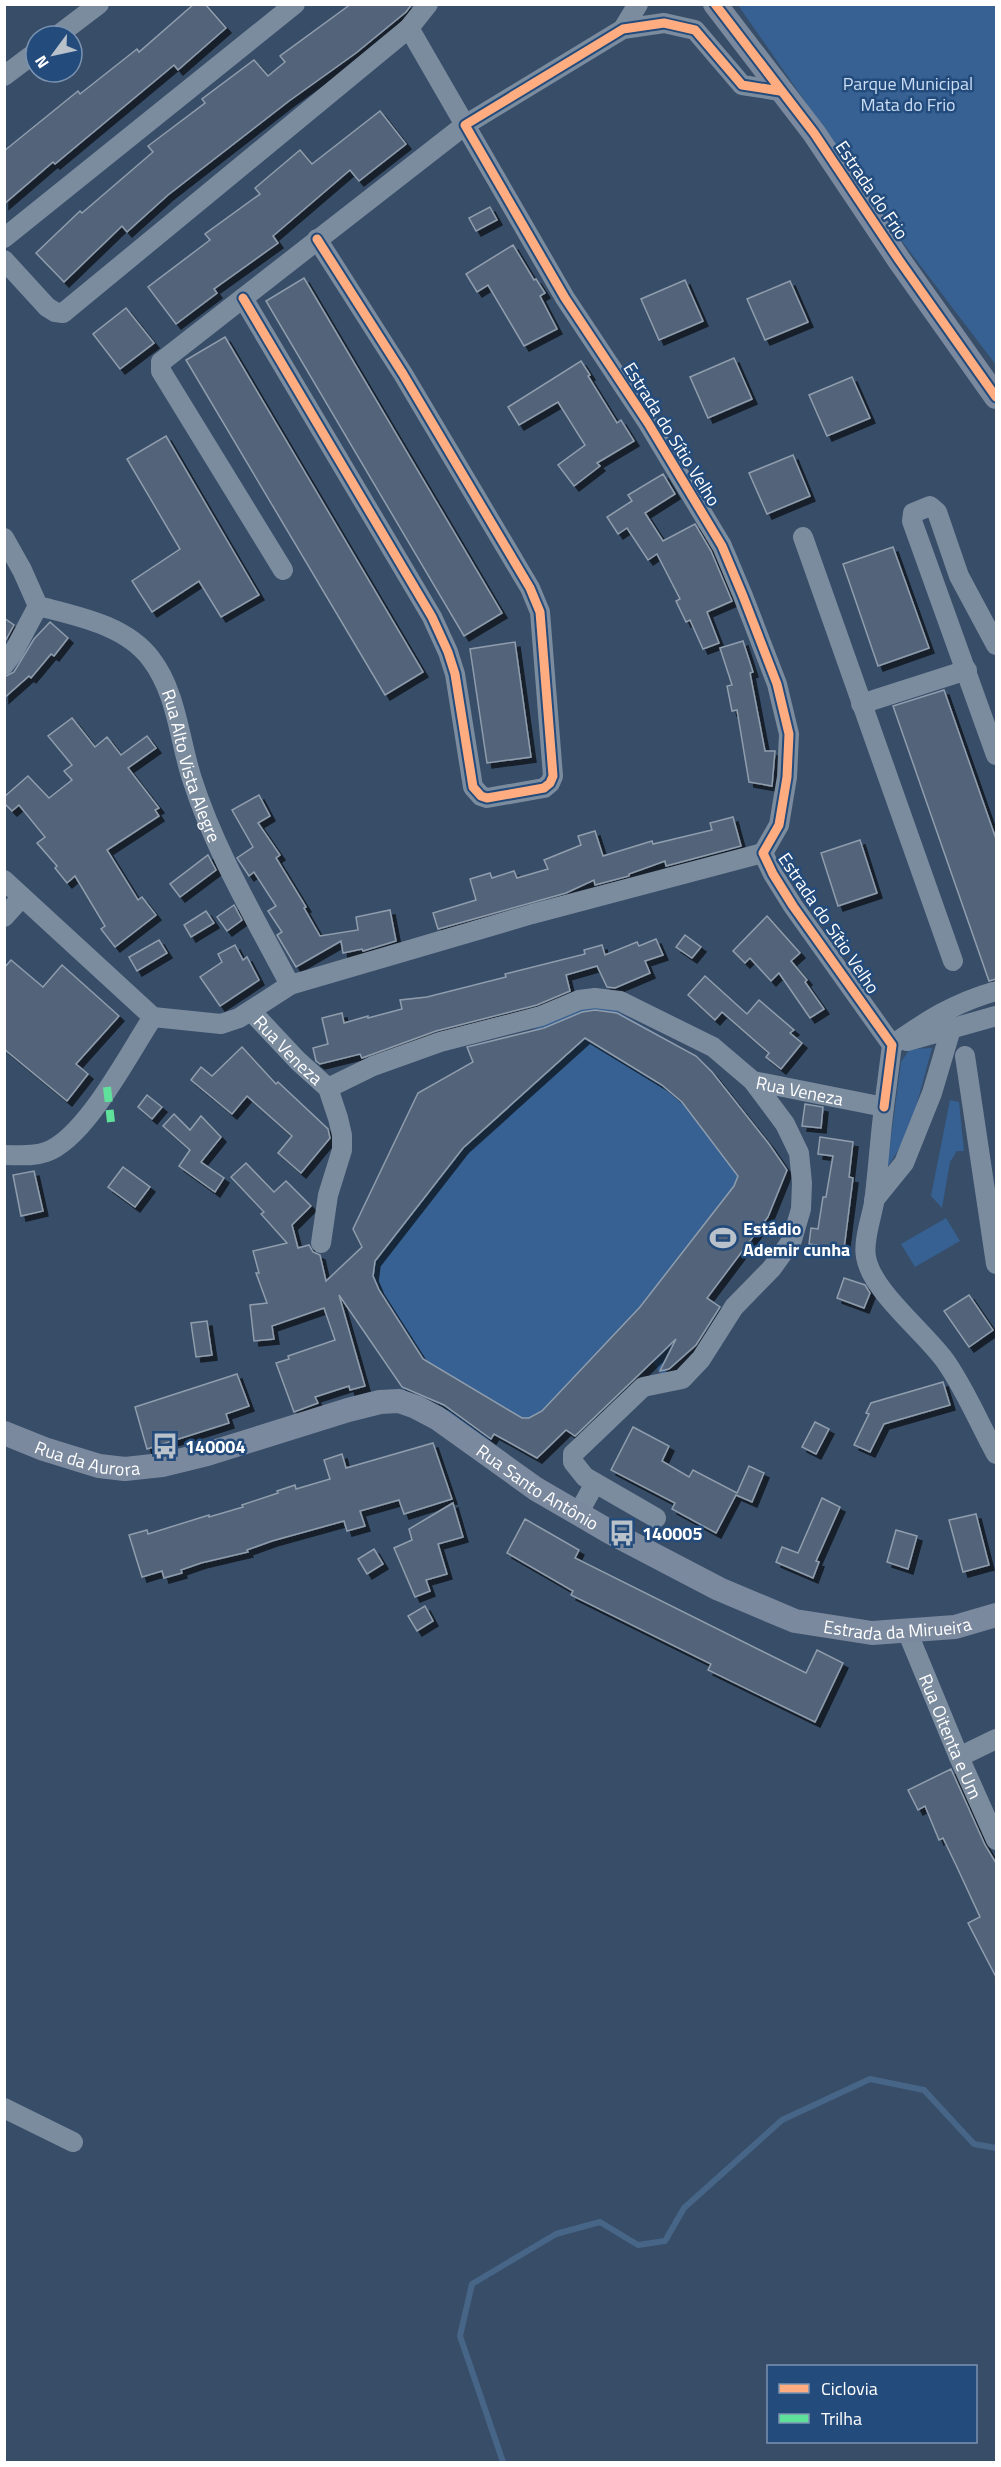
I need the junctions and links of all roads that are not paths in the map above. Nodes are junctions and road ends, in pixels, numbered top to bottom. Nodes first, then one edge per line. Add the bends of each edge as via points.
1 (99, 4) edge
2 (296, 4) edge
3 (428, 4) edge
4 (638, 4) edge
5 (716, 4) edge
6 (73, 24) edge
7 (409, 28) junction
8 (623, 29) junction
9 (24, 61) edge
10 (4, 76) edge
11 (780, 91) junction
12 (465, 125) junction
13 (4, 238) edge
14 (317, 239) junction
15 (4, 260) edge
16 (243, 298) junction
17 (996, 397) edge
18 (803, 537) dead end
19 (4, 538) edge
20 (283, 570) dead end
21 (38, 606) junction
22 (996, 645) edge
23 (4, 665) edge
24 (967, 670) junction
25 (861, 704) junction
26 (996, 755) edge
27 (763, 854) junction
28 (4, 880) edge
29 (22, 897) junction
30 (4, 917) edge
31 (953, 961) dead end
32 (290, 985) junction
33 (996, 991) edge
34 (250, 1011) junction
35 (996, 1016) edge
36 (153, 1017) junction
37 (951, 1029) junction
38 (892, 1045) junction
39 (965, 1056) dead end
40 (753, 1081) junction
41 (328, 1088) junction
42 (884, 1107) junction
43 (4, 1155) edge
44 (874, 1200) junction
45 (321, 1243) dead end
46 (996, 1264) edge
47 (380, 1402) joint
48 (4, 1433) edge
49 (996, 1454) edge
50 (595, 1483) junction
51 (578, 1514) junction
52 (656, 1518) dead end
53 (996, 1615) edge
54 (795, 1621) joint
55 (907, 1630) junction
56 (996, 1738) edge
57 (959, 1757) junction
58 (996, 1840) edge
59 (4, 2108) edge
60 (73, 2142) dead end

1 - 6 street
2 - 13 street
3 - 7 street
4 - 8 street
5 - 11 main road, Estrada do Frio
7 - 12 street, Estrada do Sítio Velho
7 - 15 street via 63,313 47,307
8 - 11 street via 664,23 695,30 742,85
8 - 12 street
9 - 10 street
11 - 17 main road, Estrada do Frio via 814,133
12 - 14 street
12 - 27 street, Estrada do Sítio Velho via 565,298 648,423 722,546 743,596 777,684 789,734 779,825
14 - 16 street
14 - 16 street via 403,374 530,588 540,612 553,776 544,788 487,798 473,787 455,674 432,616
16 - 20 street via 161,362 160,367
18 - 25 street
19 - 21 street
21 - 23 street
21 - 32 street, Rua Alto Vista Alegre via 105,626 132,640 151,658 167,686 192,779 214,836
22 - 24 street via 959,576 937,512 930,506 913,513 912,522
24 - 25 street
24 - 26 street
25 - 31 street
27 - 32 street via 532,914
27 - 38 street, Estrada do Sítio Velho via 793,906
28 - 29 street
29 - 30 street
29 - 36 street
32 - 34 street
33 - 38 street via 938,1013
34 - 36 street via 221,1024
34 - 41 street, Rua Veneza
35 - 37 street
36 - 43 street via 81,1127 47,1152
37 - 38 street
37 - 44 street via 932,1093 904,1162
38 - 42 street
39 - 46 street
40 - 41 street, Rua Veneza via 713,1047 620,1001 595,998 440,1042 373,1066
40 - 42 street, Rua Veneza
40 - 50 street via 785,1124 799,1153 801,1209 792,1240 772,1268 734,1307 701,1359 682,1378 643,1387 573,1454 579,1471
41 - 45 street, Rua Veneza via 342,1135 342,1150 328,1196
42 - 44 street
44 - 49 street via 865,1255 871,1273 945,1361
47 - 48 main road, Rua da Aurora via 207,1454 125,1469 99,1466
47 - 51 main road, Rua Santo Antônio via 399,1401 427,1412
50 - 51 street
50 - 52 street
51 - 54 main road, Rua Santo Antônio via 719,1589
53 - 55 main road, Estrada da Mirueira via 955,1627
54 - 55 main road, Estrada da Mirueira via 872,1633
55 - 57 street, Rua Oitenta e Um
56 - 57 street
57 - 58 street, Rua Oitenta e Um
59 - 60 street

